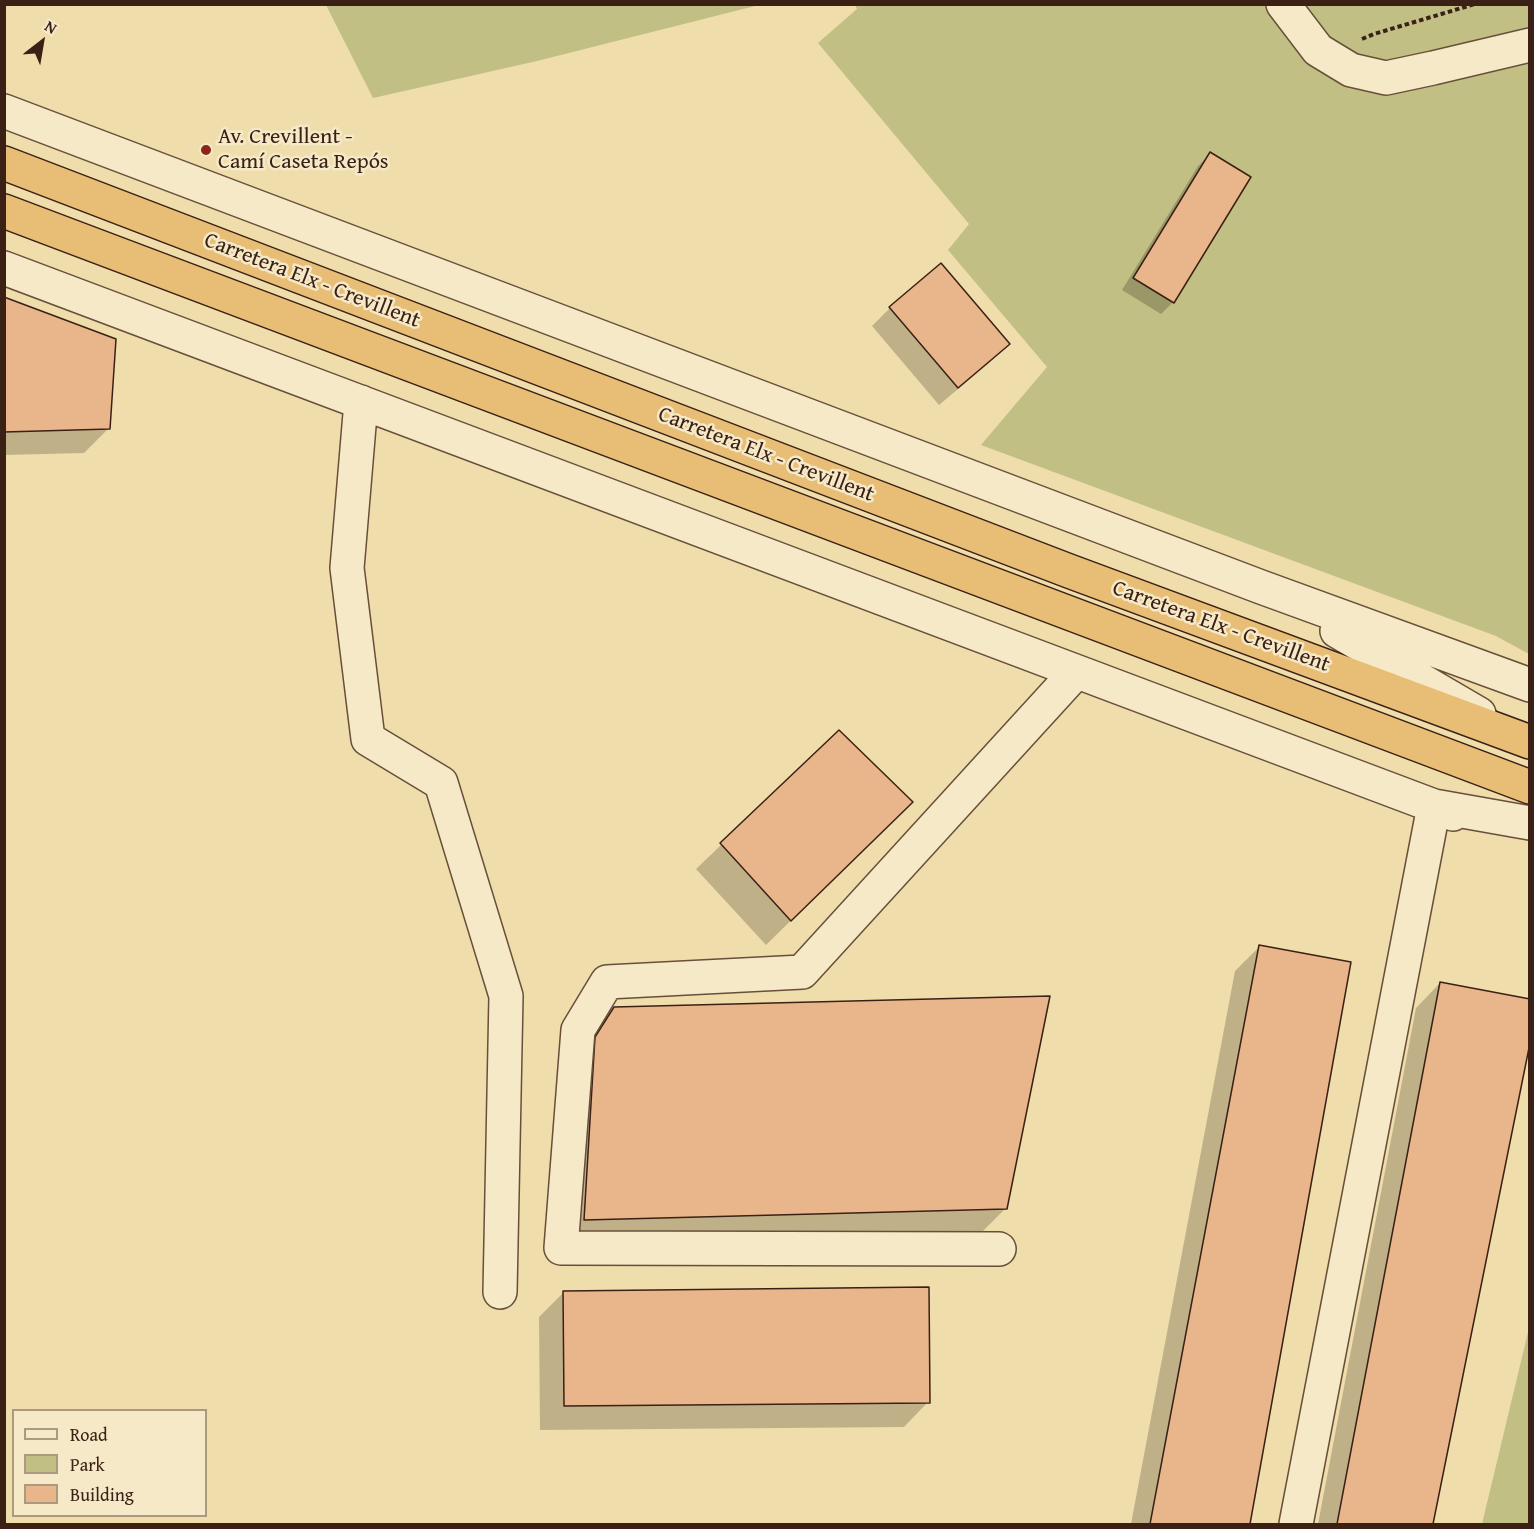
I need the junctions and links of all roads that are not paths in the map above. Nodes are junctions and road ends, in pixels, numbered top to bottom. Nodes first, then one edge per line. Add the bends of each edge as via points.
1 (1283, 4) edge
2 (1530, 45) edge
3 (4, 111) edge
4 (4, 163) edge
5 (4, 211) edge
6 (4, 268) edge
7 (361, 402) junction
8 (1260, 587) junction
9 (1076, 672) junction
10 (1530, 686) edge
11 (1526, 740) edge
12 (1530, 787) edge
13 (1434, 806) junction
14 (1530, 824) edge
15 (1530, 844) edge
16 (999, 1249) dead end
17 (500, 1292) dead end
18 (1296, 1524) edge

1 - 2 street via 1326,56 1351,70 1386,78
3 - 8 street
4 - 11 highway, Carretera Elx - Crevillent via 1069,571
5 - 12 highway, Carretera Elx - Crevillent
6 - 7 street
7 - 9 street
7 - 17 street via 347,568 368,739 441,783 506,996
8 - 10 street
8 - 11 street
9 - 13 street
9 - 16 street via 802,972 607,982 578,1030 561,1248
13 - 14 street
13 - 15 street
13 - 18 street

